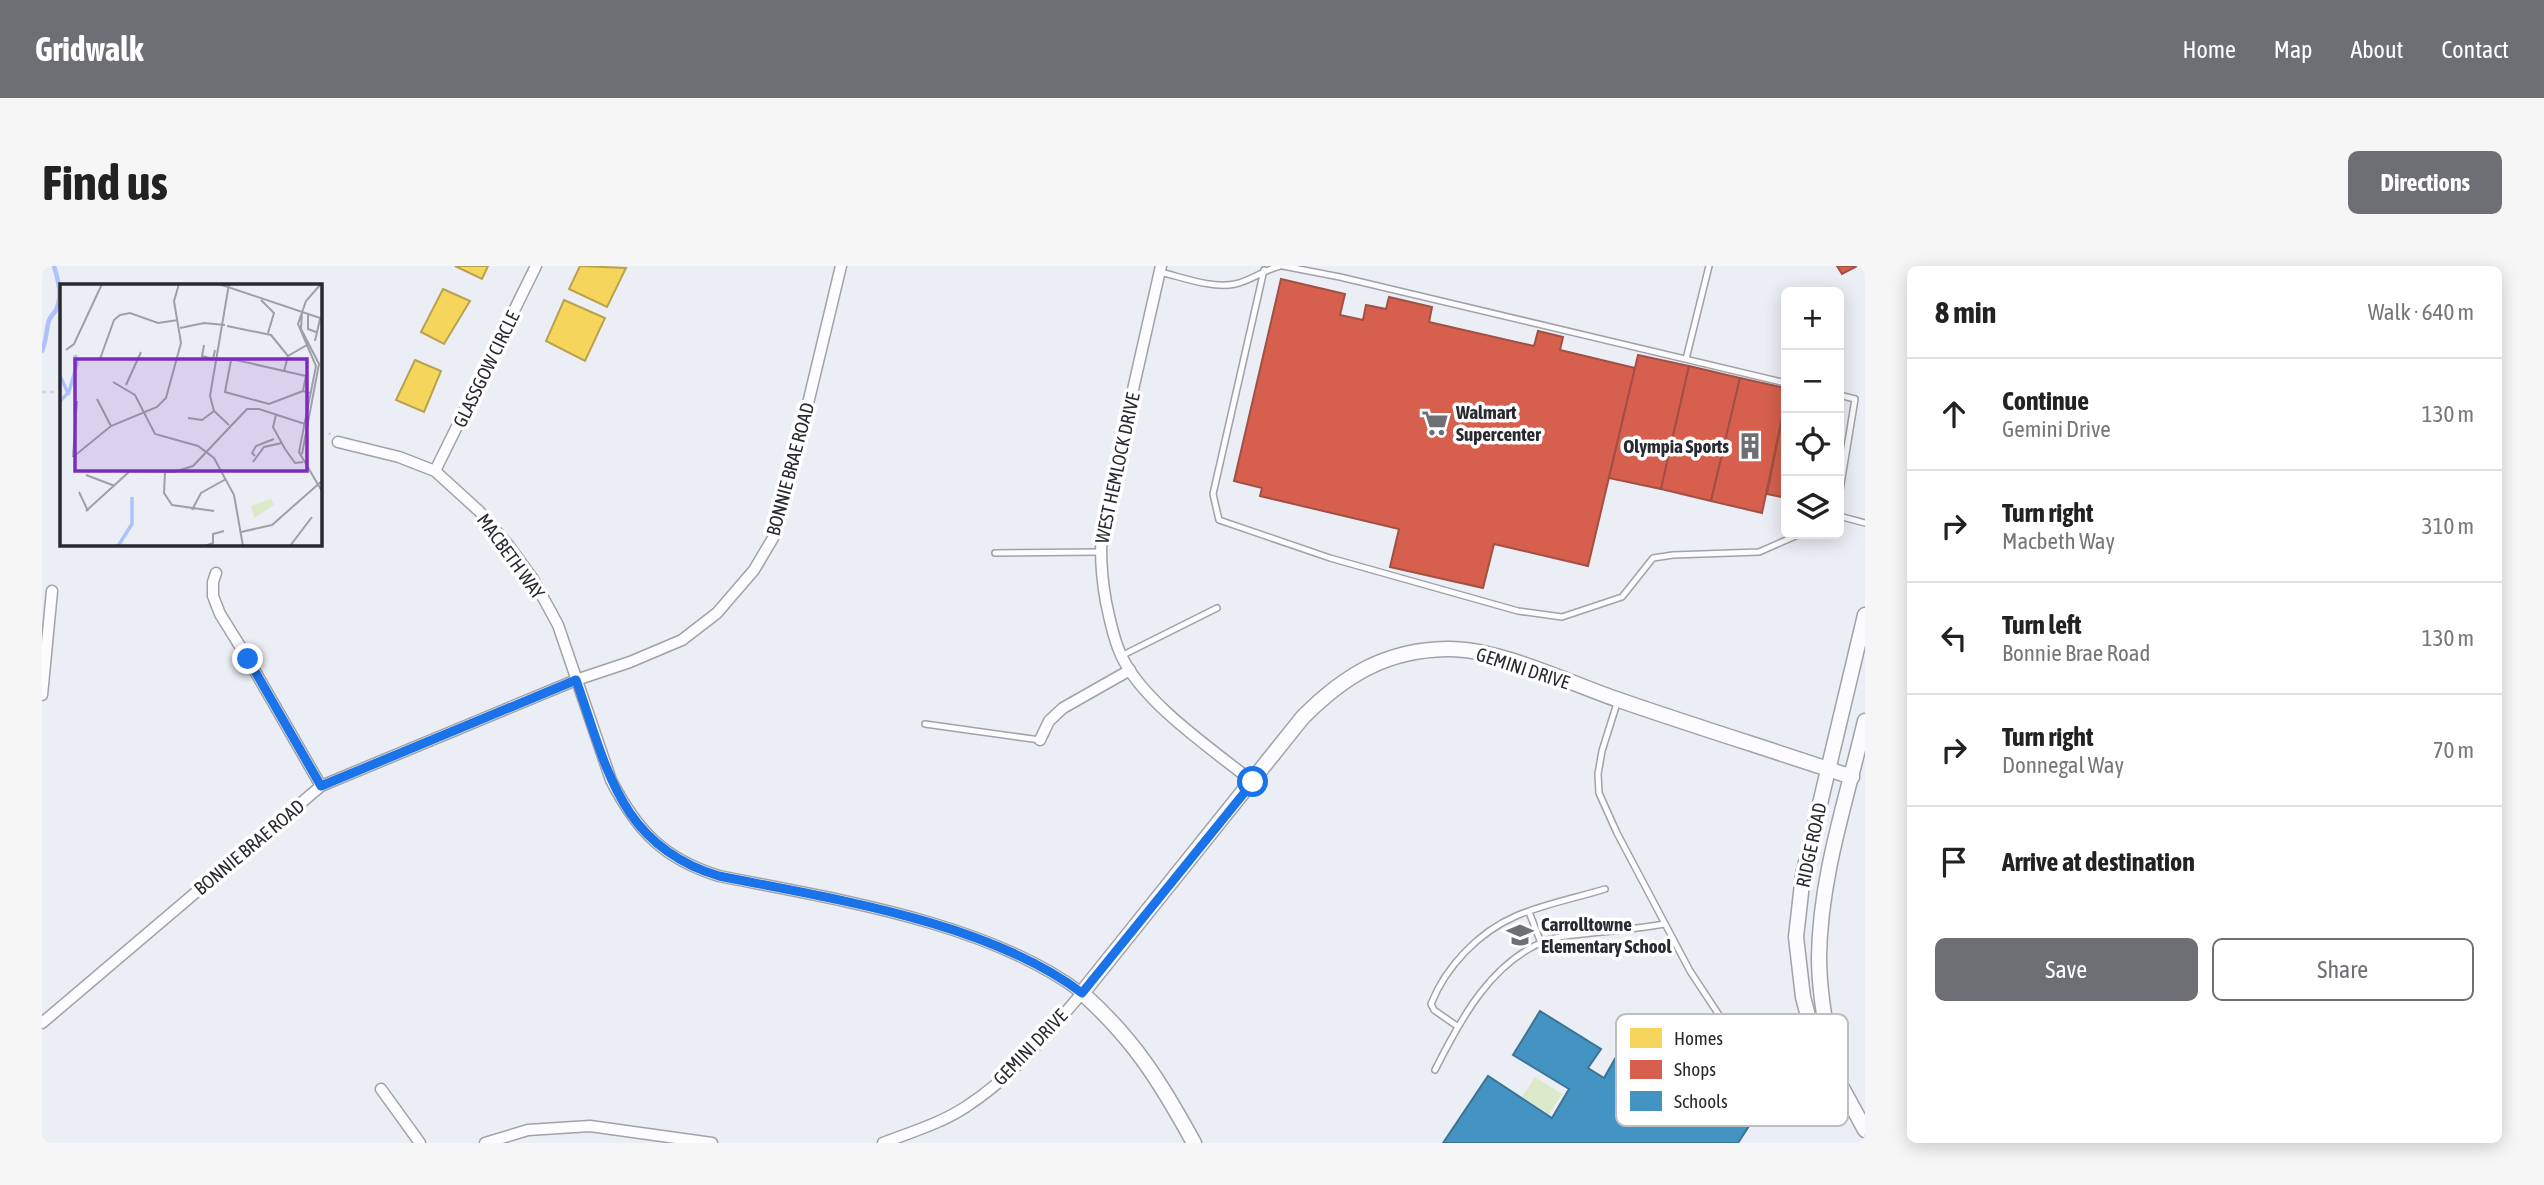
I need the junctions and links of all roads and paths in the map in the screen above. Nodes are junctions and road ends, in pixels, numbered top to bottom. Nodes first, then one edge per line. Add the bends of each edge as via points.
1 (536, 266) edge
2 (841, 266) edge
3 (1282, 266) edge
4 (1709, 266) edge
5 (1160, 269) edge
6 (1264, 270) junction
7 (1686, 359) junction
8 (1781, 382) edge
9 (42, 392) edge
10 (60, 392) edge
11 (1844, 396) edge
12 (338, 442) dead end
13 (435, 471) junction
14 (1842, 476) edge
15 (1844, 517) edge
16 (1865, 523) edge
17 (1789, 539) edge
18 (1100, 552) junction
19 (995, 553) dead end
20 (216, 573) dead end
21 (52, 591) dead end
22 (1217, 608) dead end
23 (1865, 615) edge
24 (1121, 656) junction
25 (1130, 670) junction
26 (576, 680) junction
27 (42, 695) edge
28 (1618, 700) junction
29 (1865, 721) edge
30 (926, 724) dead end
31 (1040, 740) joint
32 (1829, 769) junction
33 (1852, 777) junction
34 (1253, 782) junction
35 (321, 786) junction
36 (1605, 889) dead end
37 (1529, 912) junction
38 (1665, 924) junction
39 (1541, 943) junction
40 (1082, 993) junction
41 (1718, 1014) edge
42 (1808, 1014) edge
43 (1825, 1014) edge
44 (42, 1023) edge
45 (1457, 1026) junction
46 (1435, 1070) dead end
47 (381, 1089) dead end
48 (1848, 1099) edge
49 (1865, 1130) edge
50 (420, 1143) edge
51 (485, 1143) edge
52 (712, 1143) edge
53 (883, 1143) edge
54 (1194, 1143) edge

1 - 13 street, GLASSGOW CIRCLE
2 - 26 street, BONNIE BRAE ROAD via 773,538 754,570 717,613 682,640
3 - 6 lane
3 - 7 lane
4 - 7 lane
5 - 6 lane via 1223,286
5 - 18 street, WEST HEMLOCK DRIVE via 1113,471
6 - 17 lane via 1213,494 1219,520 1330,558 1518,611 1562,617 1622,597 1653,558 1759,552
7 - 8 lane
9 - 10 path
11 - 14 lane via 1855,399
12 - 13 street, MACBETH WAY
13 - 26 street, MACBETH WAY via 479,511 533,579 558,625
15 - 16 lane
18 - 19 lane
18 - 24 street, WEST HEMLOCK DRIVE via 1108,611
20 - 35 street via 213,596 220,614
21 - 27 street
22 - 24 lane
23 - 32 street, RIDGE ROAD
24 - 25 street, WEST HEMLOCK DRIVE
25 - 31 street via 1063,708 1049,721
25 - 34 street, WEST HEMLOCK DRIVE via 1155,700
26 - 35 street, BONNIE BRAE ROAD
26 - 40 street, MACBETH WAY via 623,803 644,833 682,862 719,876 872,908 1007,949
28 - 32 street, GEMINI DRIVE
28 - 34 street, GEMINI DRIVE via 1485,652 1448,649 1399,656 1363,668 1326,694
28 - 38 lane via 1602,751 1599,793
29 - 33 street, RIDGE ROAD
30 - 31 lane
32 - 33 street, GEMINI DRIVE
32 - 42 street, RIDGE ROAD via 1803,875 1797,937
33 - 43 street, RIDGE ROAD via 1821,925
34 - 40 street, GEMINI DRIVE
35 - 44 street, BONNIE BRAE ROAD
36 - 37 lane
37 - 39 lane
37 - 45 lane via 1489,932 1467,950 1438,986 1431,1004
38 - 39 lane
38 - 41 lane
39 - 45 lane via 1511,962 1482,990
40 - 53 street, GEMINI DRIVE via 1011,1072 966,1107
40 - 54 street, MACBETH WAY via 1131,1041 1158,1078
45 - 46 lane
47 - 50 street
48 - 49 street, RIDGE ROAD
51 - 52 street via 528,1130 590,1126

